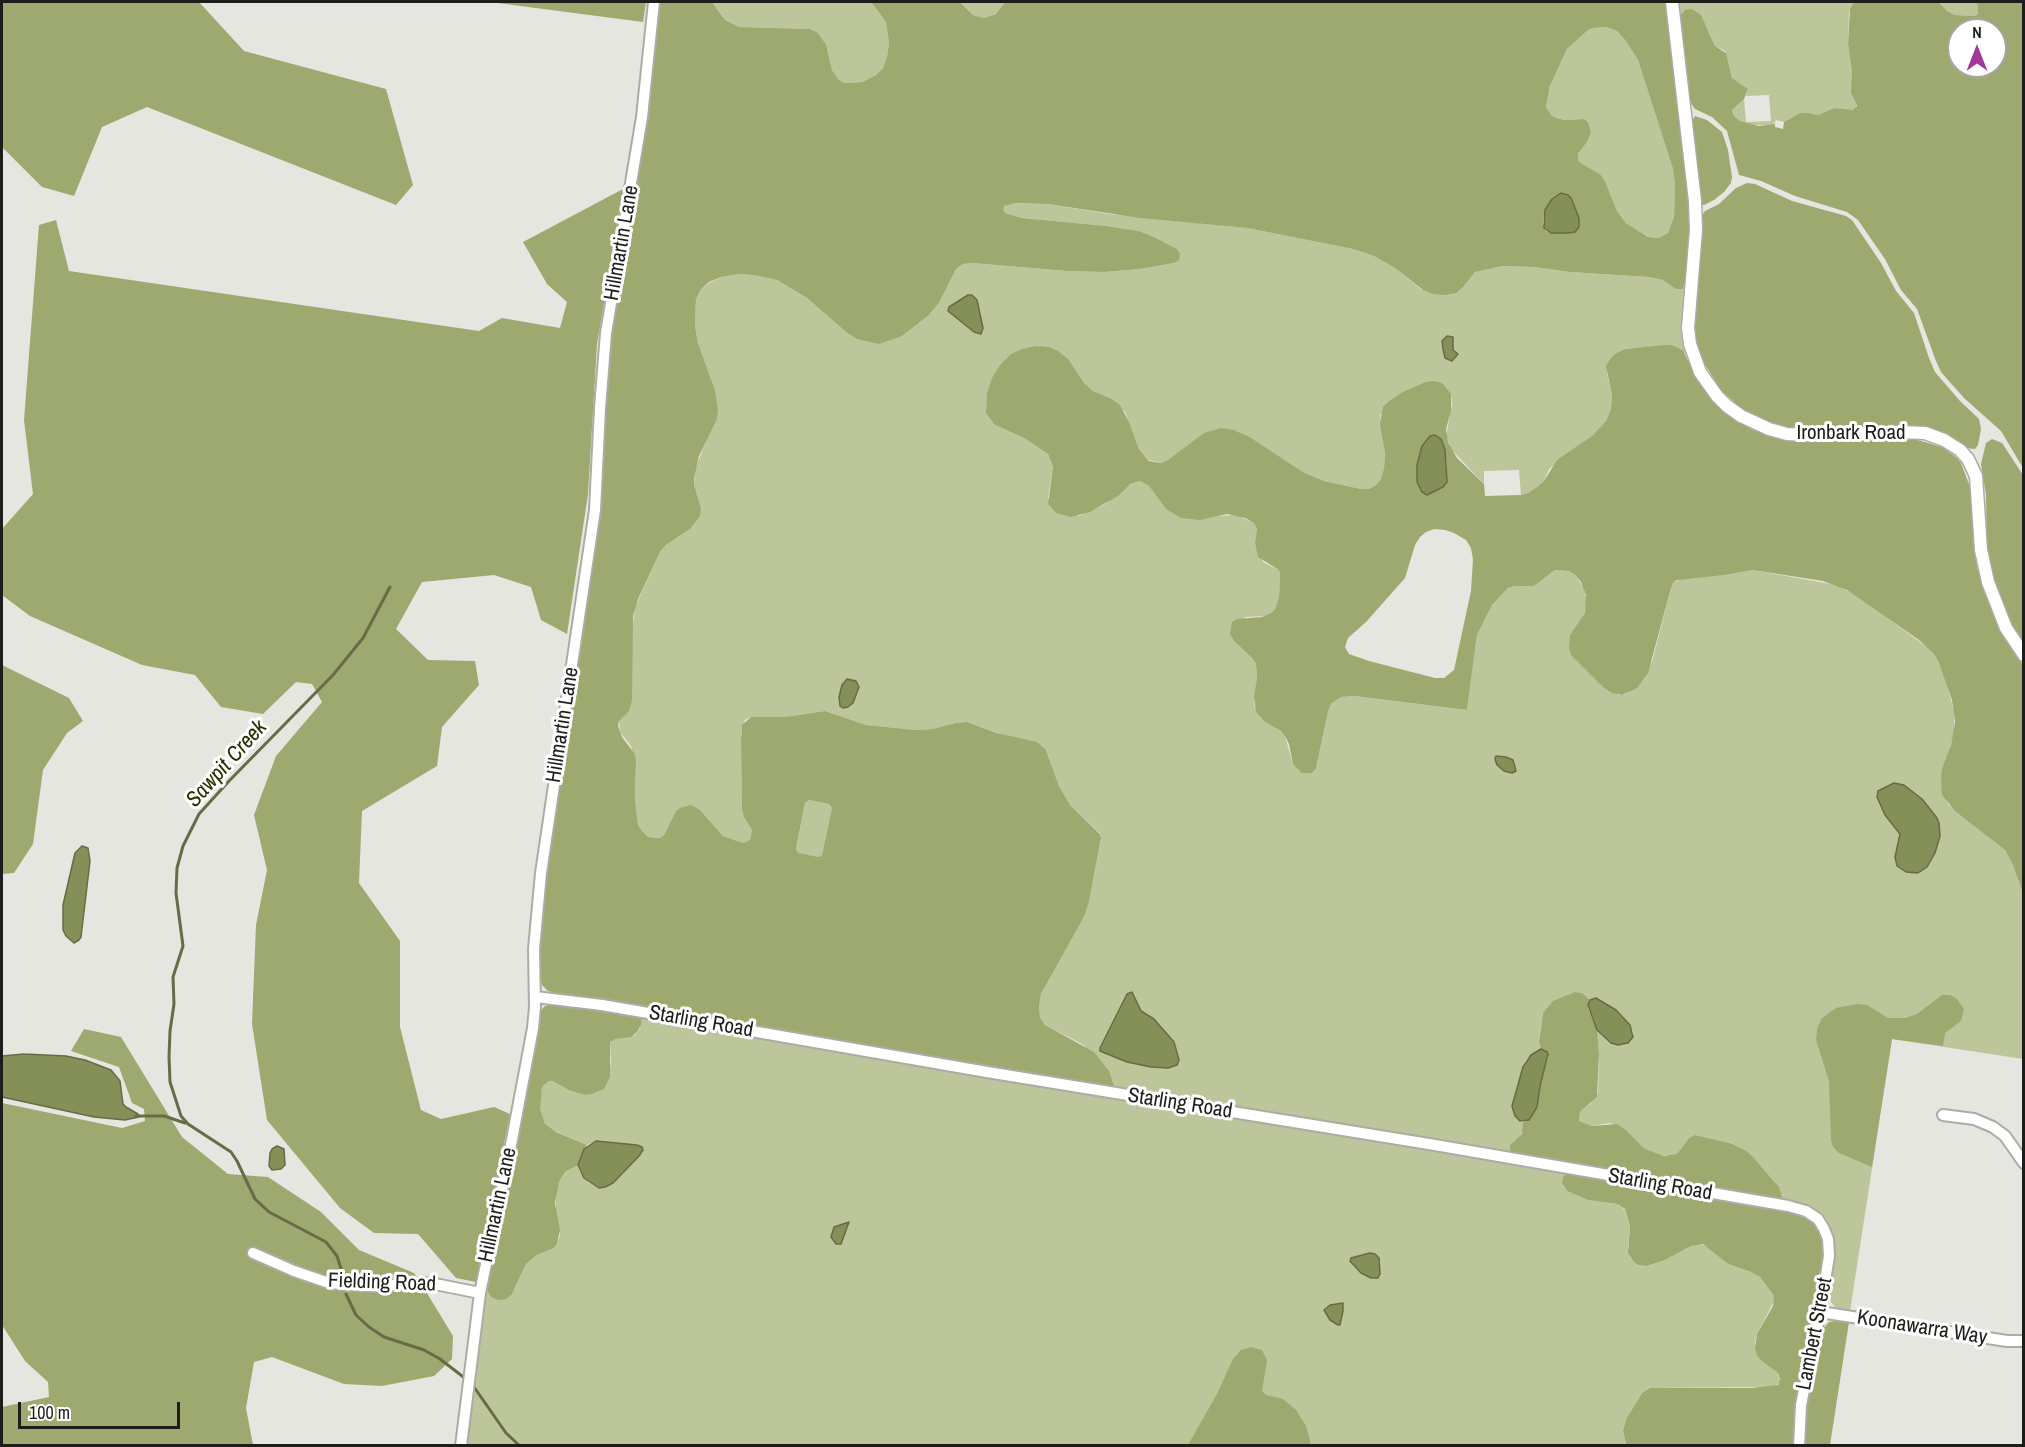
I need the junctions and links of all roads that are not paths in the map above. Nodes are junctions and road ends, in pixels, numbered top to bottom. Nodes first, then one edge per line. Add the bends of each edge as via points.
1 (654, 2) edge
2 (1672, 2) edge
3 (2024, 655) edge
4 (535, 997) junction
5 (1943, 1114) dead end
6 (2024, 1163) edge
7 (1821, 1223) joint
8 (253, 1253) dead end
9 (480, 1293) junction
10 (1820, 1312) junction
11 (2024, 1341) edge
12 (461, 1446) edge
13 (1799, 1446) edge

1 - 4 street, Hillmartin Lane via 642,117 606,333 595,510 541,873 534,949
2 - 3 street, Ironbark Road via 1695,201 1688,328 1700,372 1727,406 1769,429 1807,435 1925,434 1960,450 1976,476 1981,550 1988,582 2006,627
4 - 7 street, Starling Road via 602,1005 1788,1206 1806,1211
4 - 9 street, Hillmartin Lane via 527,1063
5 - 6 street via 1993,1126
7 - 10 street, Lambert Street via 1828,1239 1829,1256
8 - 9 street, Fielding Road via 329,1283 430,1283
9 - 12 street, Hillmartin Lane
10 - 11 street, Koonawarra Way
10 - 13 street, Lambert Street via 1801,1405

